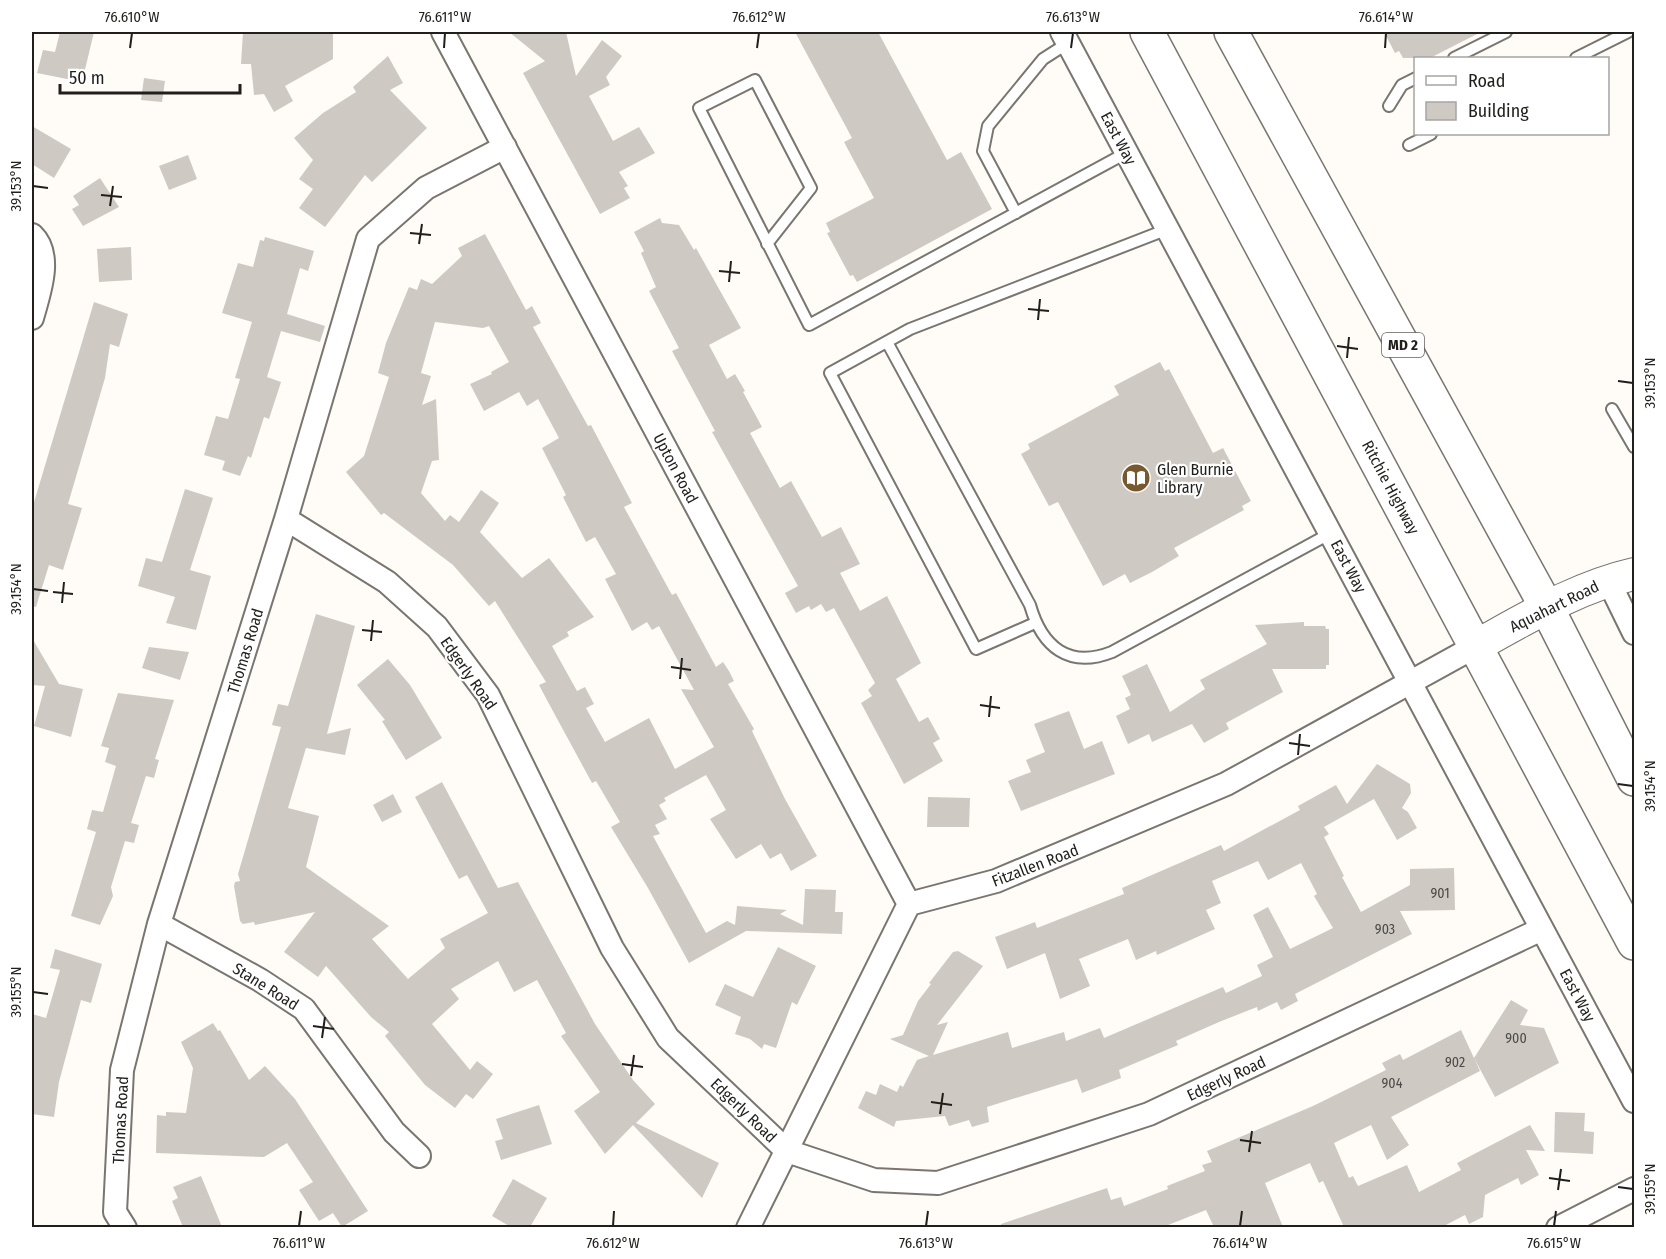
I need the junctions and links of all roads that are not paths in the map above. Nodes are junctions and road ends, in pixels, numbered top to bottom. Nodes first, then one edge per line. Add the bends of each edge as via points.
1 (443, 32) edge
2 (1147, 32) edge
3 (1231, 32) edge
4 (1506, 32) edge
5 (1628, 32) edge
6 (1065, 37) edge
7 (1456, 57) edge
8 (1577, 57) edge
9 (1414, 79) edge
10 (1389, 106) dead end
11 (1429, 135) edge
12 (1410, 145) dead end
13 (505, 147) junction
14 (1126, 153) junction
15 (1016, 213) junction
16 (1168, 229) junction
17 (32, 235) edge
18 (767, 244) junction
19 (32, 318) edge
20 (887, 342) junction
21 (1612, 409) dead end
22 (1635, 447) edge
23 (286, 519) junction
24 (1331, 533) junction
25 (1621, 577) edge
26 (1547, 608) junction
27 (1035, 623) junction
28 (1635, 633) edge
29 (1476, 646) junction
30 (1410, 681) junction
31 (1635, 778) edge
32 (909, 904) junction
33 (159, 924) junction
34 (1542, 929) junction
35 (1635, 943) edge
36 (1635, 1101) edge
37 (787, 1151) junction
38 (419, 1156) dead end
39 (1635, 1189) edge
40 (124, 1227) edge
41 (748, 1227) edge
42 (1558, 1227) edge

1 - 13 street, Upton Road
2 - 29 main road, Ritchie Highway
3 - 26 main road, MD 2
4 - 7 lane
5 - 8 lane
6 - 14 street, East Way
6 - 15 lane via 988,126 983,152
9 - 10 lane via 1402,85
11 - 12 lane
13 - 23 street, Thomas Road via 426,188 368,239
13 - 32 street, Upton Road
14 - 15 lane
14 - 16 street, East Way
15 - 18 lane via 809,326
16 - 20 lane via 910,329
16 - 24 street, East Way
17 - 19 street via 39,242 43,268
18 - 18 lane via 811,188 755,80 699,108
20 - 27 lane via 1030,605
20 - 27 lane via 830,373 954,609 976,649
21 - 22 lane
23 - 33 street, Thomas Road
23 - 37 street, Edgerly Road via 387,582 436,627 488,695 612,948 668,1038
24 - 27 lane via 1091,660 1048,644
24 - 30 street, East Way
25 - 26 street, Aquahart Road
25 - 28 street
26 - 29 street, Aquahart Road
26 - 31 main road, MD 2
29 - 30 street, Fitzallen Road
29 - 35 main road, Ritchie Highway
30 - 32 street, Fitzallen Road via 1226,784 996,881
30 - 34 street, East Way
32 - 37 street
33 - 38 street, Stane Road via 304,1009 394,1132
33 - 40 street, Thomas Road via 122,1070 115,1212
34 - 36 street, East Way
34 - 37 street, Edgerly Road via 1149,1114 938,1183 874,1180
37 - 41 street
39 - 42 street

